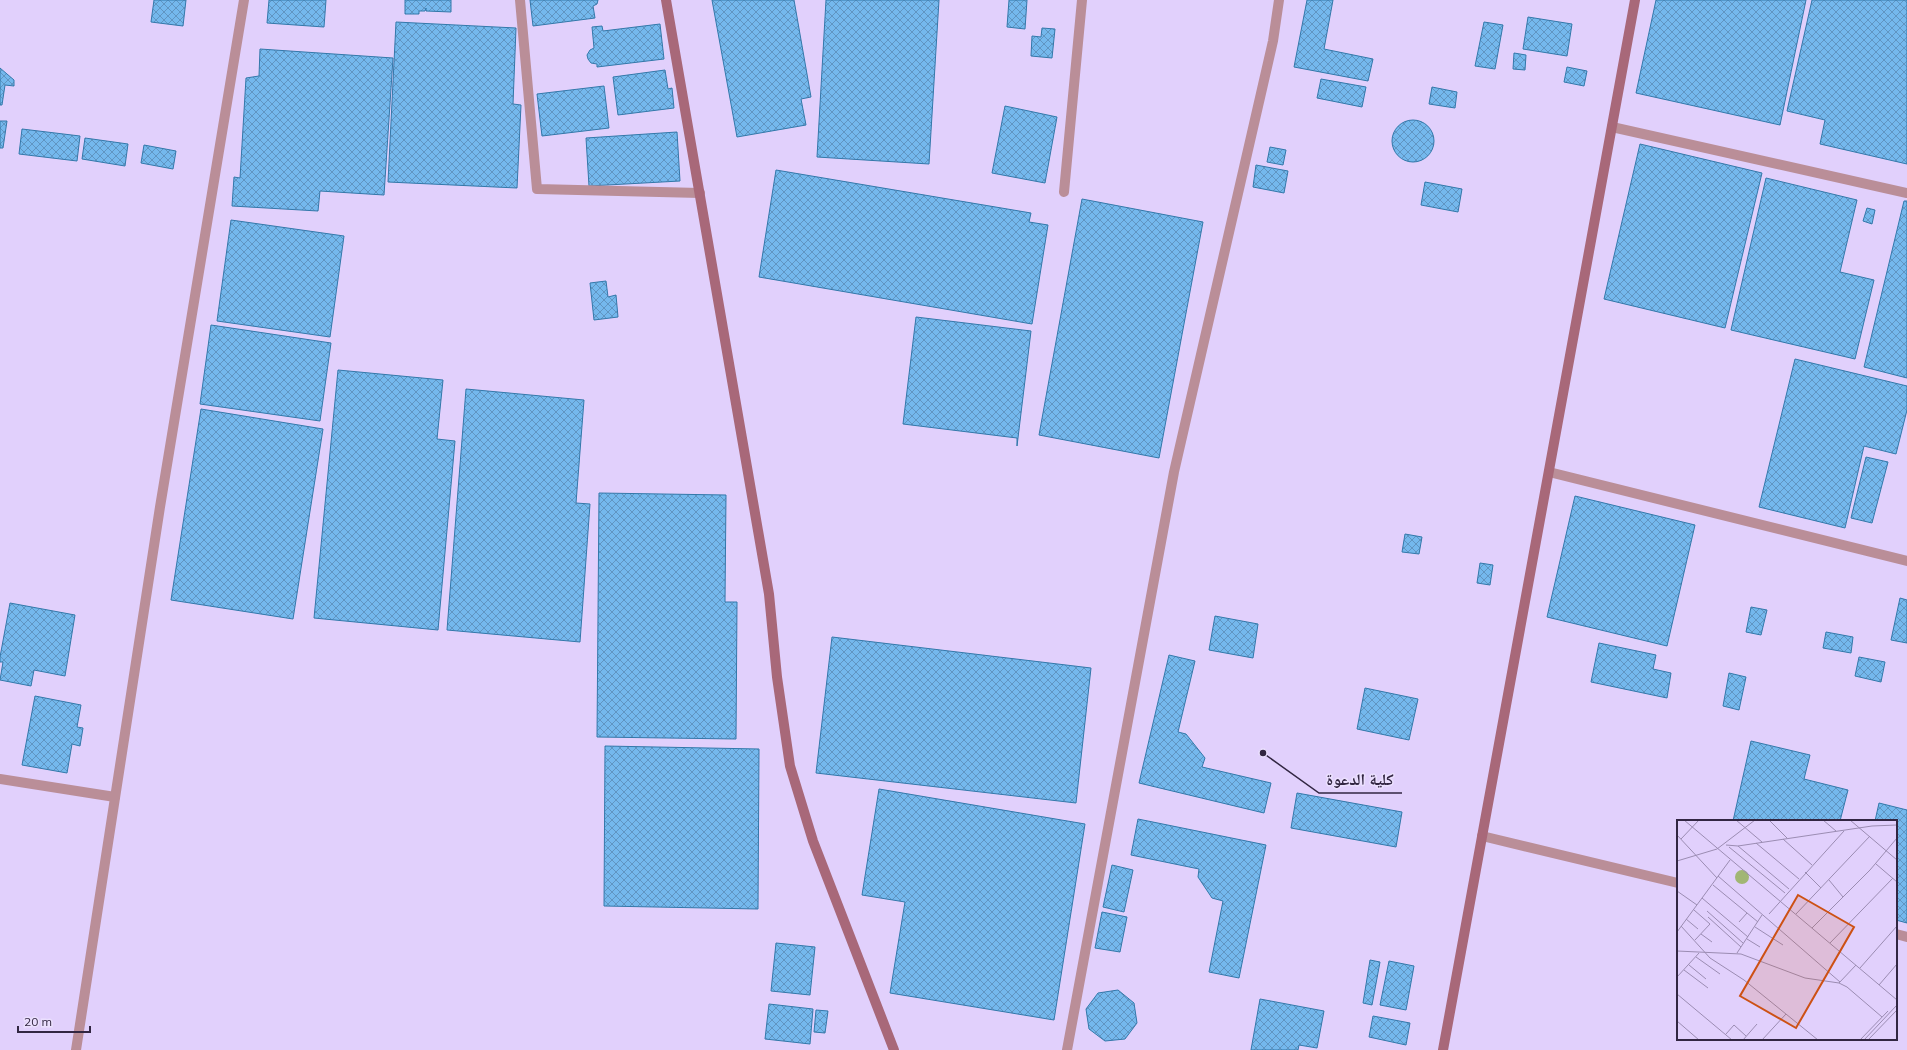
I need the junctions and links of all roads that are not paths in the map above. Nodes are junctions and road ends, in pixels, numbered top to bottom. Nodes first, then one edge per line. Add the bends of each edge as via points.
1 (244, 0) edge
2 (520, 0) edge
3 (666, 0) edge
4 (1082, 0) edge
5 (1279, 0) edge
6 (1635, 0) edge
7 (1612, 127) junction
8 (1064, 192) dead end
9 (700, 193) junction
10 (1907, 193) edge
11 (1548, 472) junction
12 (1907, 561) edge
13 (0, 780) edge
14 (115, 797) junction
15 (1482, 836) junction
16 (1677, 883) edge
17 (1897, 934) edge
18 (1907, 937) edge
19 (76, 1050) edge
20 (894, 1050) edge
21 (1067, 1050) edge
22 (1443, 1050) edge

1 - 14 street
2 - 9 street via 537,189
3 - 9 street
4 - 8 street
5 - 21 street via 1273,41 1174,472
6 - 7 street
7 - 10 street
7 - 11 street
9 - 20 street via 770,594 777,676 790,766 814,841
11 - 12 street
11 - 15 street
13 - 14 street
14 - 19 street
15 - 16 street
15 - 22 street
17 - 18 street

